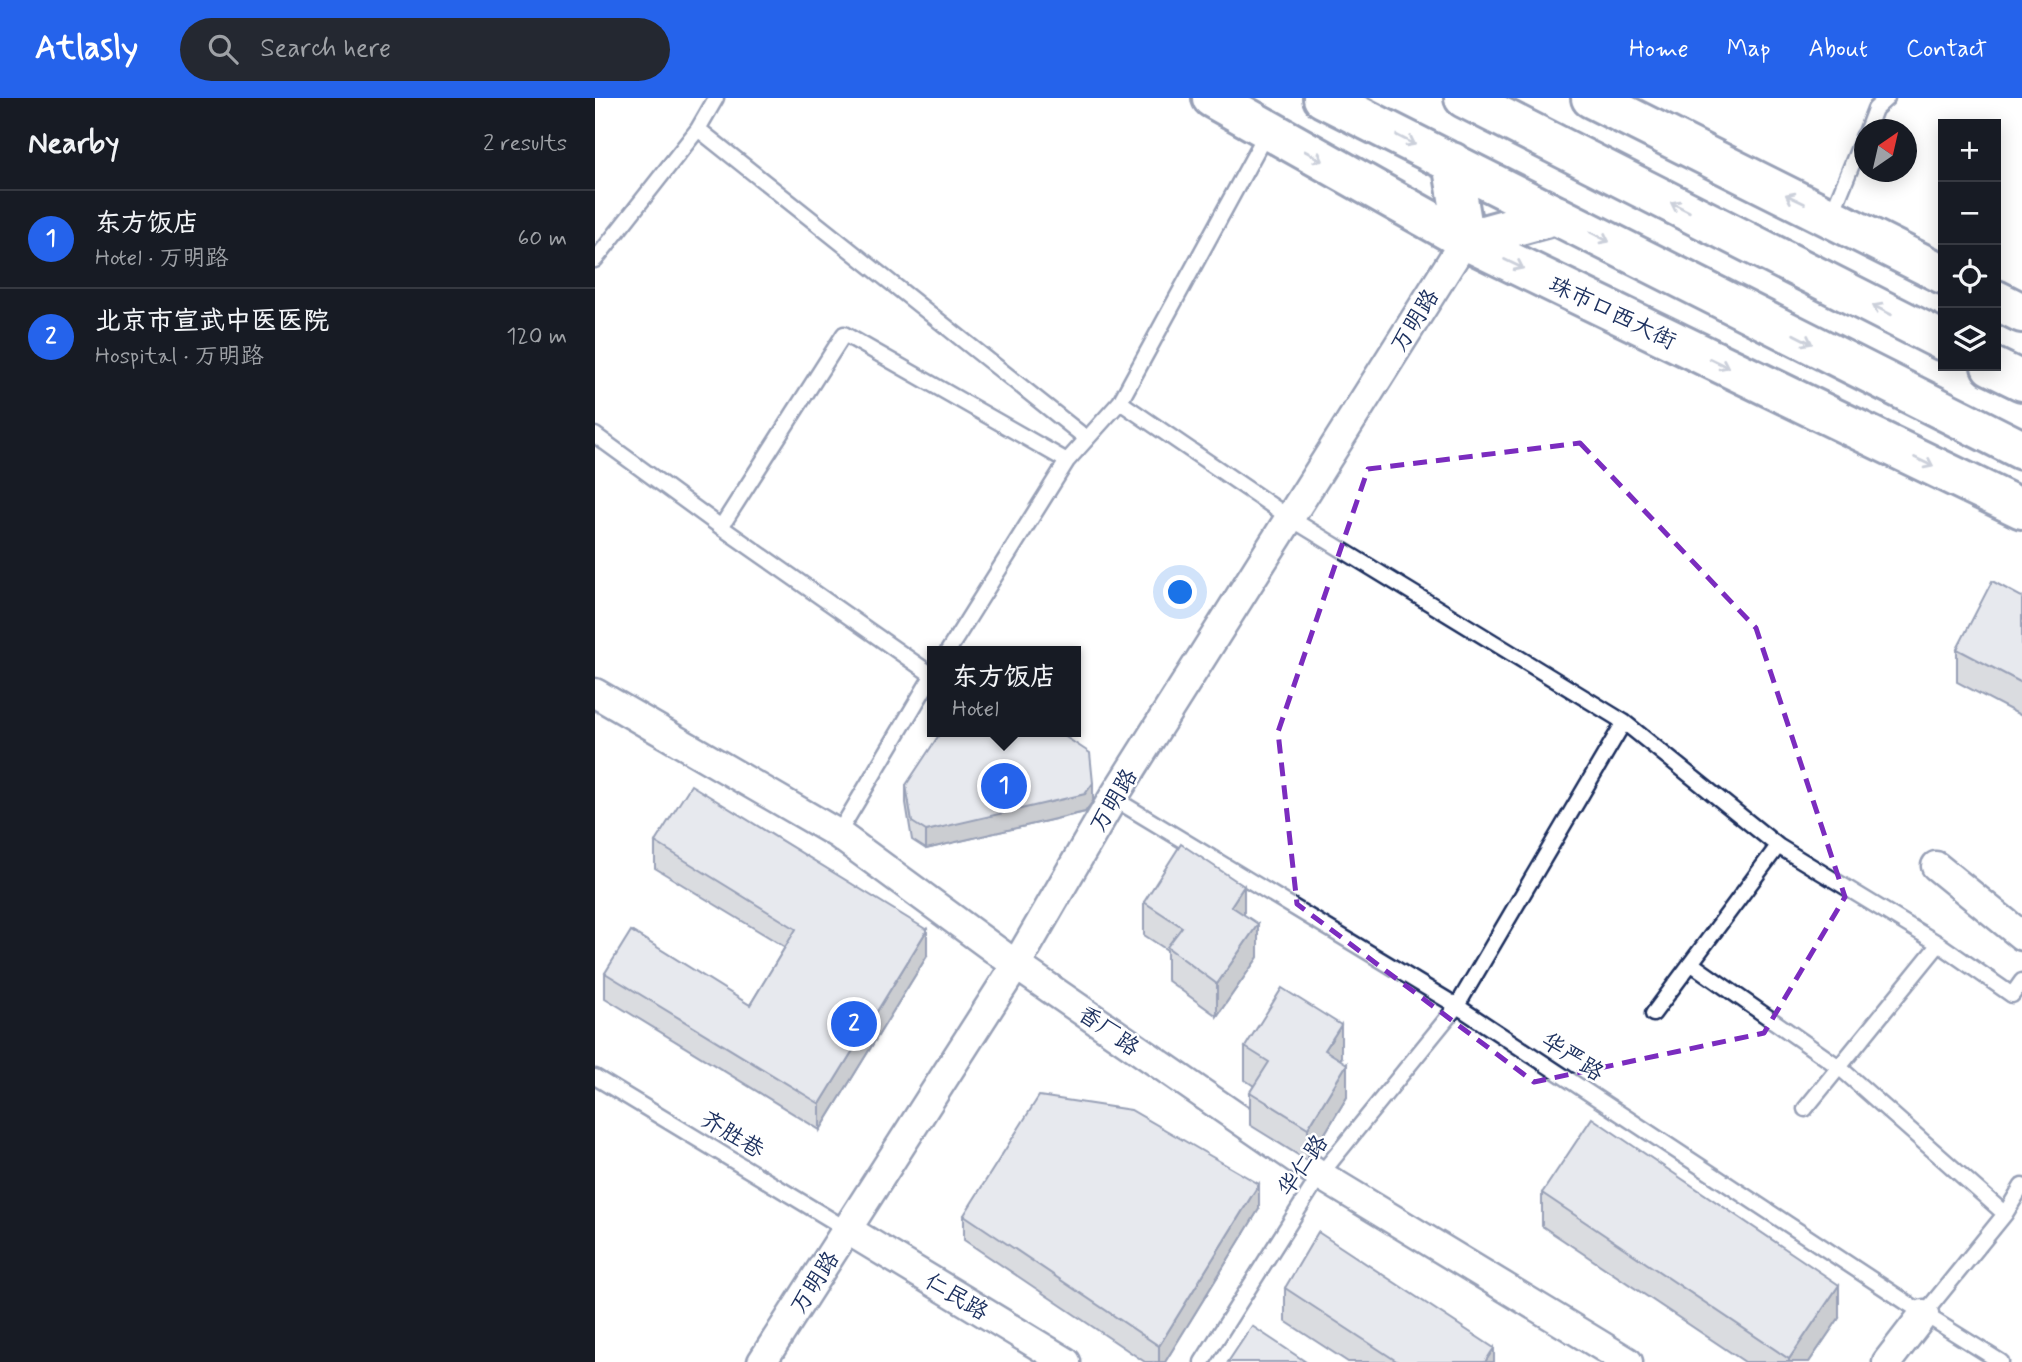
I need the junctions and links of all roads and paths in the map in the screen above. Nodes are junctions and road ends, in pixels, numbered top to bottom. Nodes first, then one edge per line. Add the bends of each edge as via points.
1 (716, 98) edge
2 (1212, 98) edge
3 (1323, 98) edge
4 (1464, 98) edge
5 (1591, 98) edge
6 (1887, 98) edge
7 (1871, 119) edge
8 (698, 129) junction
9 (1268, 130) junction
10 (1854, 159) edge
11 (1452, 162) junction
12 (1556, 215) junction
13 (1830, 217) junction
14 (1465, 240) junction
15 (595, 260) edge
16 (1938, 271) edge
17 (2001, 302) edge
18 (2022, 313) edge
19 (1938, 338) edge
20 (2001, 371) edge
21 (2022, 381) edge
22 (1120, 402) junction
23 (595, 435) edge
24 (1086, 438) junction
25 (2022, 450) edge
26 (1067, 461) junction
27 (2022, 509) edge
28 (1290, 518) junction
29 (721, 527) junction
30 (951, 646) edge
31 (927, 672) edge
32 (927, 684) edge
33 (595, 693) edge
34 (1624, 722) junction
35 (1113, 798) junction
36 (838, 834) junction
37 (1778, 846) junction
38 (1936, 866) dead end
39 (2022, 936) edge
40 (1938, 944) junction
41 (1692, 964) junction
42 (1016, 965) junction
43 (2022, 981) edge
44 (1457, 1006) junction
45 (1653, 1014) dead end
46 (1839, 1068) junction
47 (595, 1077) edge
48 (1805, 1109) dead end
49 (1320, 1175) junction
50 (2022, 1186) edge
51 (2005, 1214) junction
52 (848, 1230) junction
53 (1923, 1314) junction
54 (762, 1362) edge
55 (1066, 1362) edge
56 (1202, 1362) edge
57 (1628, 1362) edge
58 (1887, 1362) edge
59 (2001, 1362) edge

1 - 8 lane
2 - 9 main road, 珠市口西大街
3 -> 11 main road
19 -> 4 main road
13 -> 5 main road
6 - 7 lane
8 - 15 lane
8 - 24 lane
9 -> 14 main road, 珠市口西大街
9 - 22 lane
10 - 13 lane
11 - 12 main road
11 - 14 main road
12 - 14 main road
12 -> 25 main road
13 - 16 main road
14 -> 27 main road, 珠市口西大街
14 - 28 street, 万明路
17 - 18 main road
20 - 21 main road
22 - 24 lane
22 - 28 lane
23 - 29 lane
24 - 26 lane
26 - 29 lane via 844,334
26 - 30 lane
28 - 34 lane
28 - 35 street, 万明路
29 - 31 lane
32 - 36 lane
33 - 36 street, 香厂路
34 - 37 lane
34 - 44 lane, 华仁路
35 - 42 street, 万明路
35 - 44 lane, 华严路
36 - 42 street, 香厂路
37 - 40 lane
37 - 41 lane
38 - 39 street
40 - 43 lane via 2013,995
40 - 46 lane
41 - 45 lane
41 - 46 lane
42 - 49 street, 香厂路
42 - 52 street, 万明路
44 - 49 lane, 华仁路
44 - 53 lane, 华严路
46 - 48 lane
46 - 51 lane
47 - 52 lane, 齐胜巷
49 - 56 lane, 华仁路
49 - 57 street, 香厂路
50 - 51 lane
51 - 53 lane
52 - 54 street, 万明路
52 - 55 street, 仁民路
53 - 58 street
53 - 59 lane, 华严路

